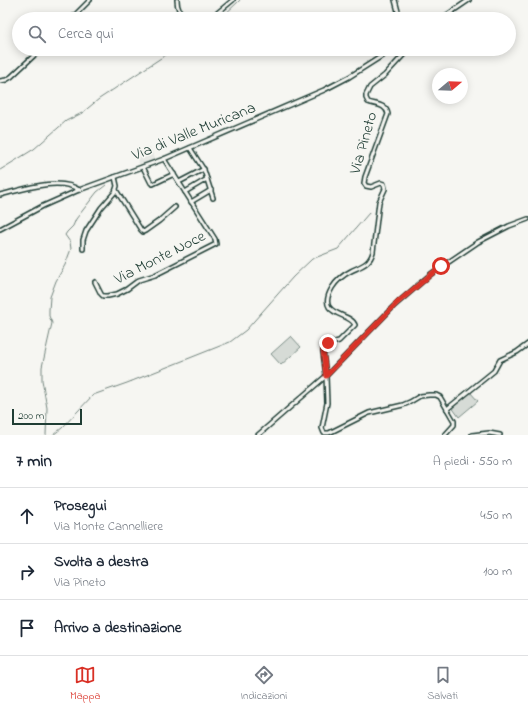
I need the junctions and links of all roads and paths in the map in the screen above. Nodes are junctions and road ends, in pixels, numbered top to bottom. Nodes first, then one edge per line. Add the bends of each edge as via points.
1 (90, 0) edge
2 (177, 0) edge
3 (233, 0) edge
4 (395, 0) edge
5 (469, 0) edge
6 (78, 12) edge
7 (180, 12) edge
8 (218, 12) edge
9 (398, 12) edge
10 (451, 12) edge
11 (34, 56) edge
12 (382, 56) edge
13 (402, 56) edge
14 (0, 81) edge
15 (190, 148) junction
16 (164, 159) junction
17 (143, 167) junction
18 (204, 169) junction
19 (174, 174) junction
20 (115, 177) junction
21 (208, 179) junction
22 (179, 182) junction
23 (79, 190) junction
24 (116, 190) junction
25 (211, 190) junction
26 (185, 192) junction
27 (0, 195) edge
28 (213, 198) dead end
29 (192, 202) junction
30 (175, 207) dead end
31 (528, 219) edge
32 (0, 229) edge
33 (83, 249) dead end
34 (95, 282) dead end
35 (528, 344) edge
36 (326, 376) junction
37 (447, 409) junction
38 (258, 435) edge
39 (445, 435) edge
40 (472, 435) edge
41 (500, 435) edge

1 - 6 street
2 - 7 street
3 - 8 street
4 - 9 street
5 - 10 street
11 - 14 street via 11,77
12 - 15 street, Via di Valle Muricana via 334,86
13 - 36 street, Via Pineto via 371,85 366,93 370,103 384,107 388,114 364,183 369,187 381,183 385,188 379,201 371,258 340,278 329,295 330,308 356,325 339,341 324,347
15 - 16 street, Via di Valle Muricana
15 - 18 street
16 - 17 street, Via di Valle Muricana
16 - 19 street, Via Monte Noce
17 - 19 street via 153,184
17 - 20 street, Via di Valle Muricana
18 - 21 street
18 - 22 street
19 - 22 street, Via Monte Noce
20 - 23 street, Via di Valle Muricana
20 - 24 street
21 - 25 street
21 - 26 street
22 - 26 street, Via Monte Noce
23 - 27 street via 71,186 51,184
23 - 32 street, Via di Valle Muricana
24 - 30 street via 142,232
24 - 33 street via 86,231
25 - 28 street
25 - 29 street
26 - 29 street, Via Monte Noce
29 - 34 street, Via Monte Noce via 215,240 215,245 155,275 139,280 116,294 104,296
31 - 36 street via 512,224 478,242 437,269 394,306
35 - 37 street via 500,360 494,370
36 - 37 street, Via Pineto via 327,406 322,426 325,433 371,413 406,404 421,396 436,395
36 - 38 street
37 - 39 street, Via Pineto via 455,424
40 - 41 street via 489,432

